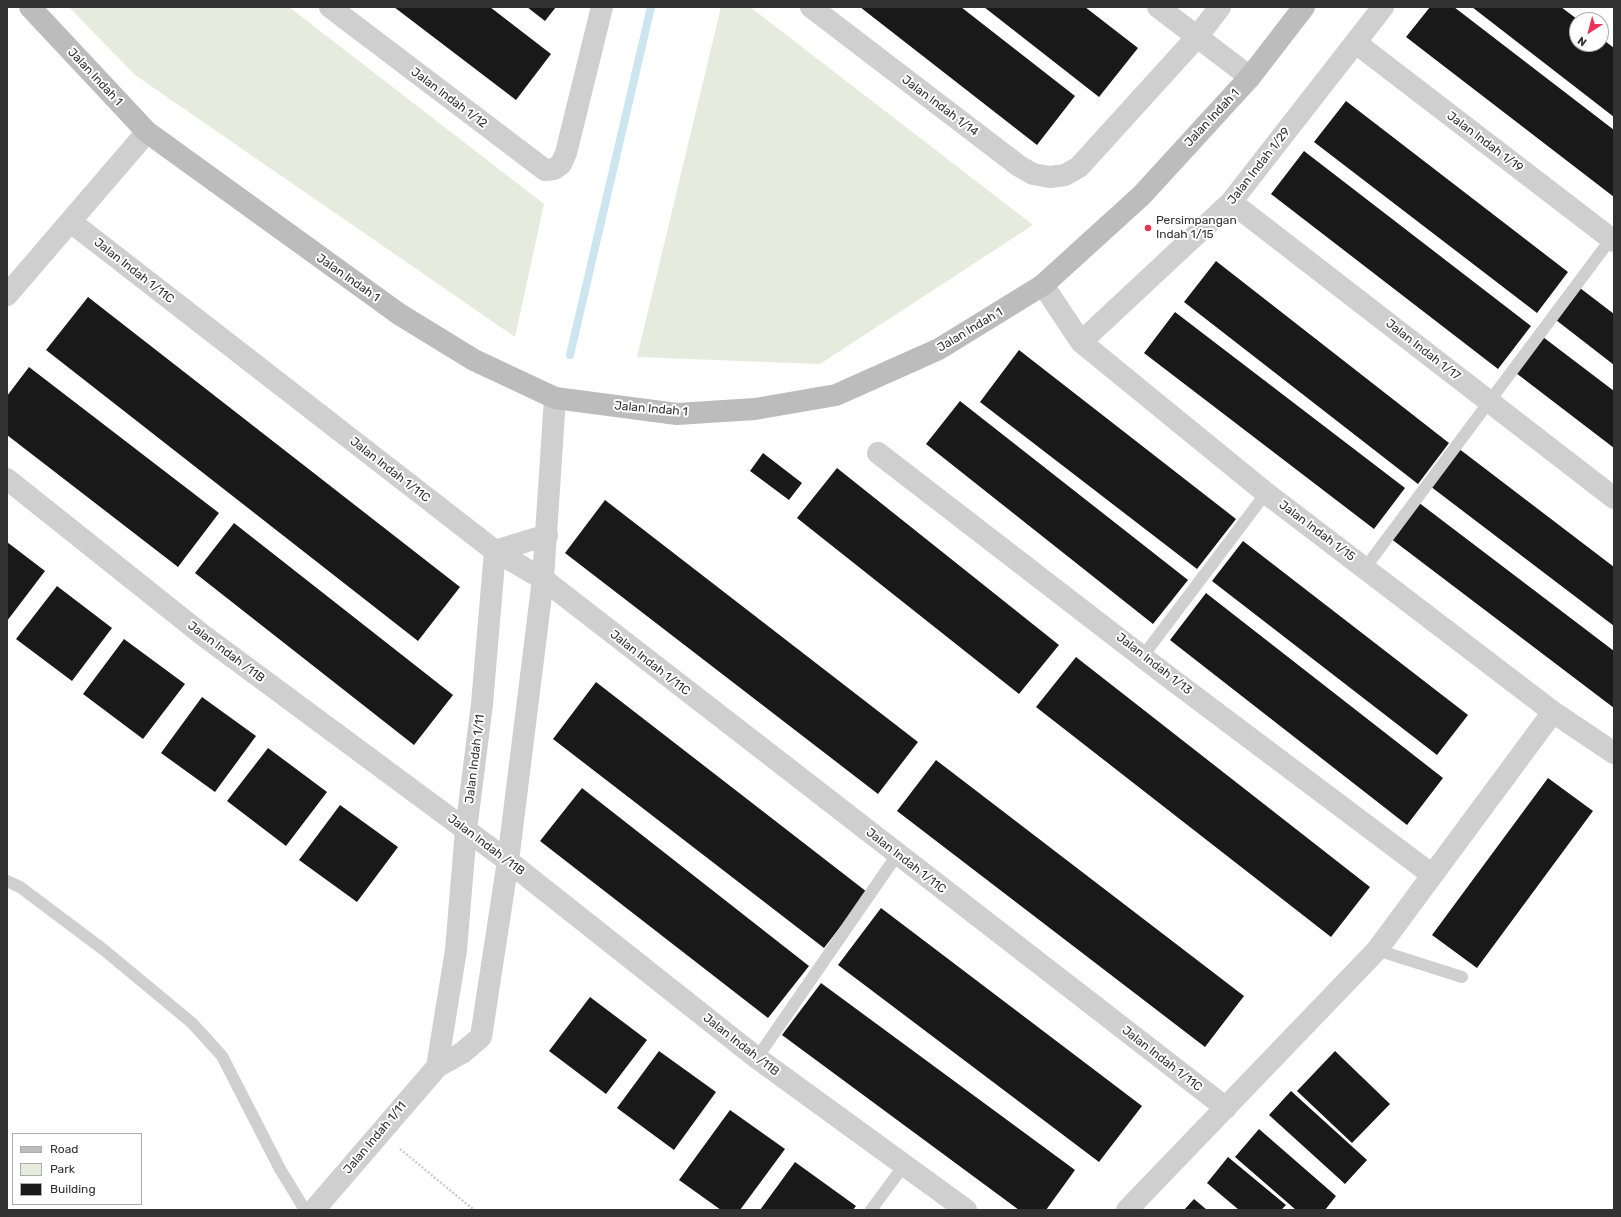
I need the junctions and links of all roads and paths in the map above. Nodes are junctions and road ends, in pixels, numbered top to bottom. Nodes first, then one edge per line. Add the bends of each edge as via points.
1 (30, 7) edge
2 (330, 7) edge
3 (602, 7) edge
4 (811, 7) edge
5 (1158, 7) edge
6 (1220, 7) edge
7 (1304, 7) edge
8 (1383, 7) edge
9 (1197, 37) junction
10 (1356, 43) junction
11 (1250, 77) junction
12 (147, 132) junction
13 (1231, 202) junction
14 (71, 222) junction
15 (1613, 238) edge
16 (1043, 285) junction
17 (7, 295) edge
18 (1081, 342) junction
19 (555, 398) junction
20 (1489, 402) junction
21 (878, 452) dead end
22 (7, 479) edge
23 (1266, 493) junction
24 (1614, 498) edge
25 (547, 535) junction
26 (495, 551) junction
27 (1365, 568) junction
28 (543, 579) junction
29 (1143, 656) junction
30 (1553, 712) junction
31 (1614, 753) edge
32 (466, 830) junction
33 (897, 855) junction
34 (508, 861) junction
35 (1431, 874) junction
36 (7, 881) edge
37 (1377, 950) junction
38 (1462, 977) dead end
39 (757, 1058) junction
40 (437, 1067) junction
41 (1226, 1108) junction
42 (380, 1132) junction
43 (904, 1164) junction
44 (305, 1210) edge
45 (314, 1210) edge
46 (474, 1210) edge
47 (871, 1210) edge
48 (966, 1210) edge
49 (1127, 1210) edge

1 - 12 street, Jalan Indah 1
2 - 3 street, Jalan Indah 1/12 via 544,170 554,169 561,164 566,153
4 - 9 street, Jalan Indah 1/14 via 1019,166 1033,174 1050,177 1065,175 1078,168
5 - 9 street
6 - 9 street
7 - 11 street, Jalan Indah 1
8 - 10 street, Jalan Indah 1/29
9 - 11 street
10 - 13 street, Jalan Indah 1/29
10 - 15 street, Jalan Indah 1/19
11 - 16 street, Jalan Indah 1 via 1142,195
12 - 14 street
12 - 19 street, Jalan Indah 1 via 399,314 474,360
13 - 18 street, Jalan Indah 1/29
13 - 20 street, Jalan Indah 1/17
14 - 17 street
14 - 26 street, Jalan Indah 1/11C
15 - 20 lane
16 - 18 street, Jalan Indah 1/15
16 - 19 street, Jalan Indah 1 via 939,349 836,395 755,409 677,414
18 - 23 street, Jalan Indah 1/15
19 - 25 street, Jalan Indah 1/11
20 - 24 street, Jalan Indah 1/17
20 - 27 lane
21 - 29 street, Jalan Indah 1/13
22 - 32 street, Jalan Indah /11B via 204,636
23 - 27 street, Jalan Indah 1/15
23 - 29 lane
25 - 26 street
25 - 28 street, Jalan Indah 1/11
26 - 28 street, Jalan Indah 1/11C
26 - 32 street, Jalan Indah 1/11 via 482,704
27 - 30 street, Jalan Indah 1/15
28 - 33 street, Jalan Indah 1/11C
28 - 34 street, Jalan Indah 1/11
29 - 35 street, Jalan Indah 1/13
30 - 31 street, Jalan Indah 1/15
30 - 35 street
32 - 34 street, Jalan Indah /11B
32 - 40 street, Jalan Indah 1/11 via 456,950
33 - 39 lane
33 - 41 street, Jalan Indah 1/11C
34 - 39 street, Jalan Indah /11B
34 - 40 street, Jalan Indah 1/11 via 481,1037 462,1053
35 - 37 street
36 - 44 lane via 20,887 104,950 192,1023 222,1056 280,1169
37 - 38 lane
37 - 41 street
39 - 43 street, Jalan Indah /11B
40 - 42 street, Jalan Indah 1/11
41 - 49 street
42 - 45 street, Jalan Indah 1/11
42 - 46 path
43 - 47 lane
43 - 48 street, Jalan Indah /11B

